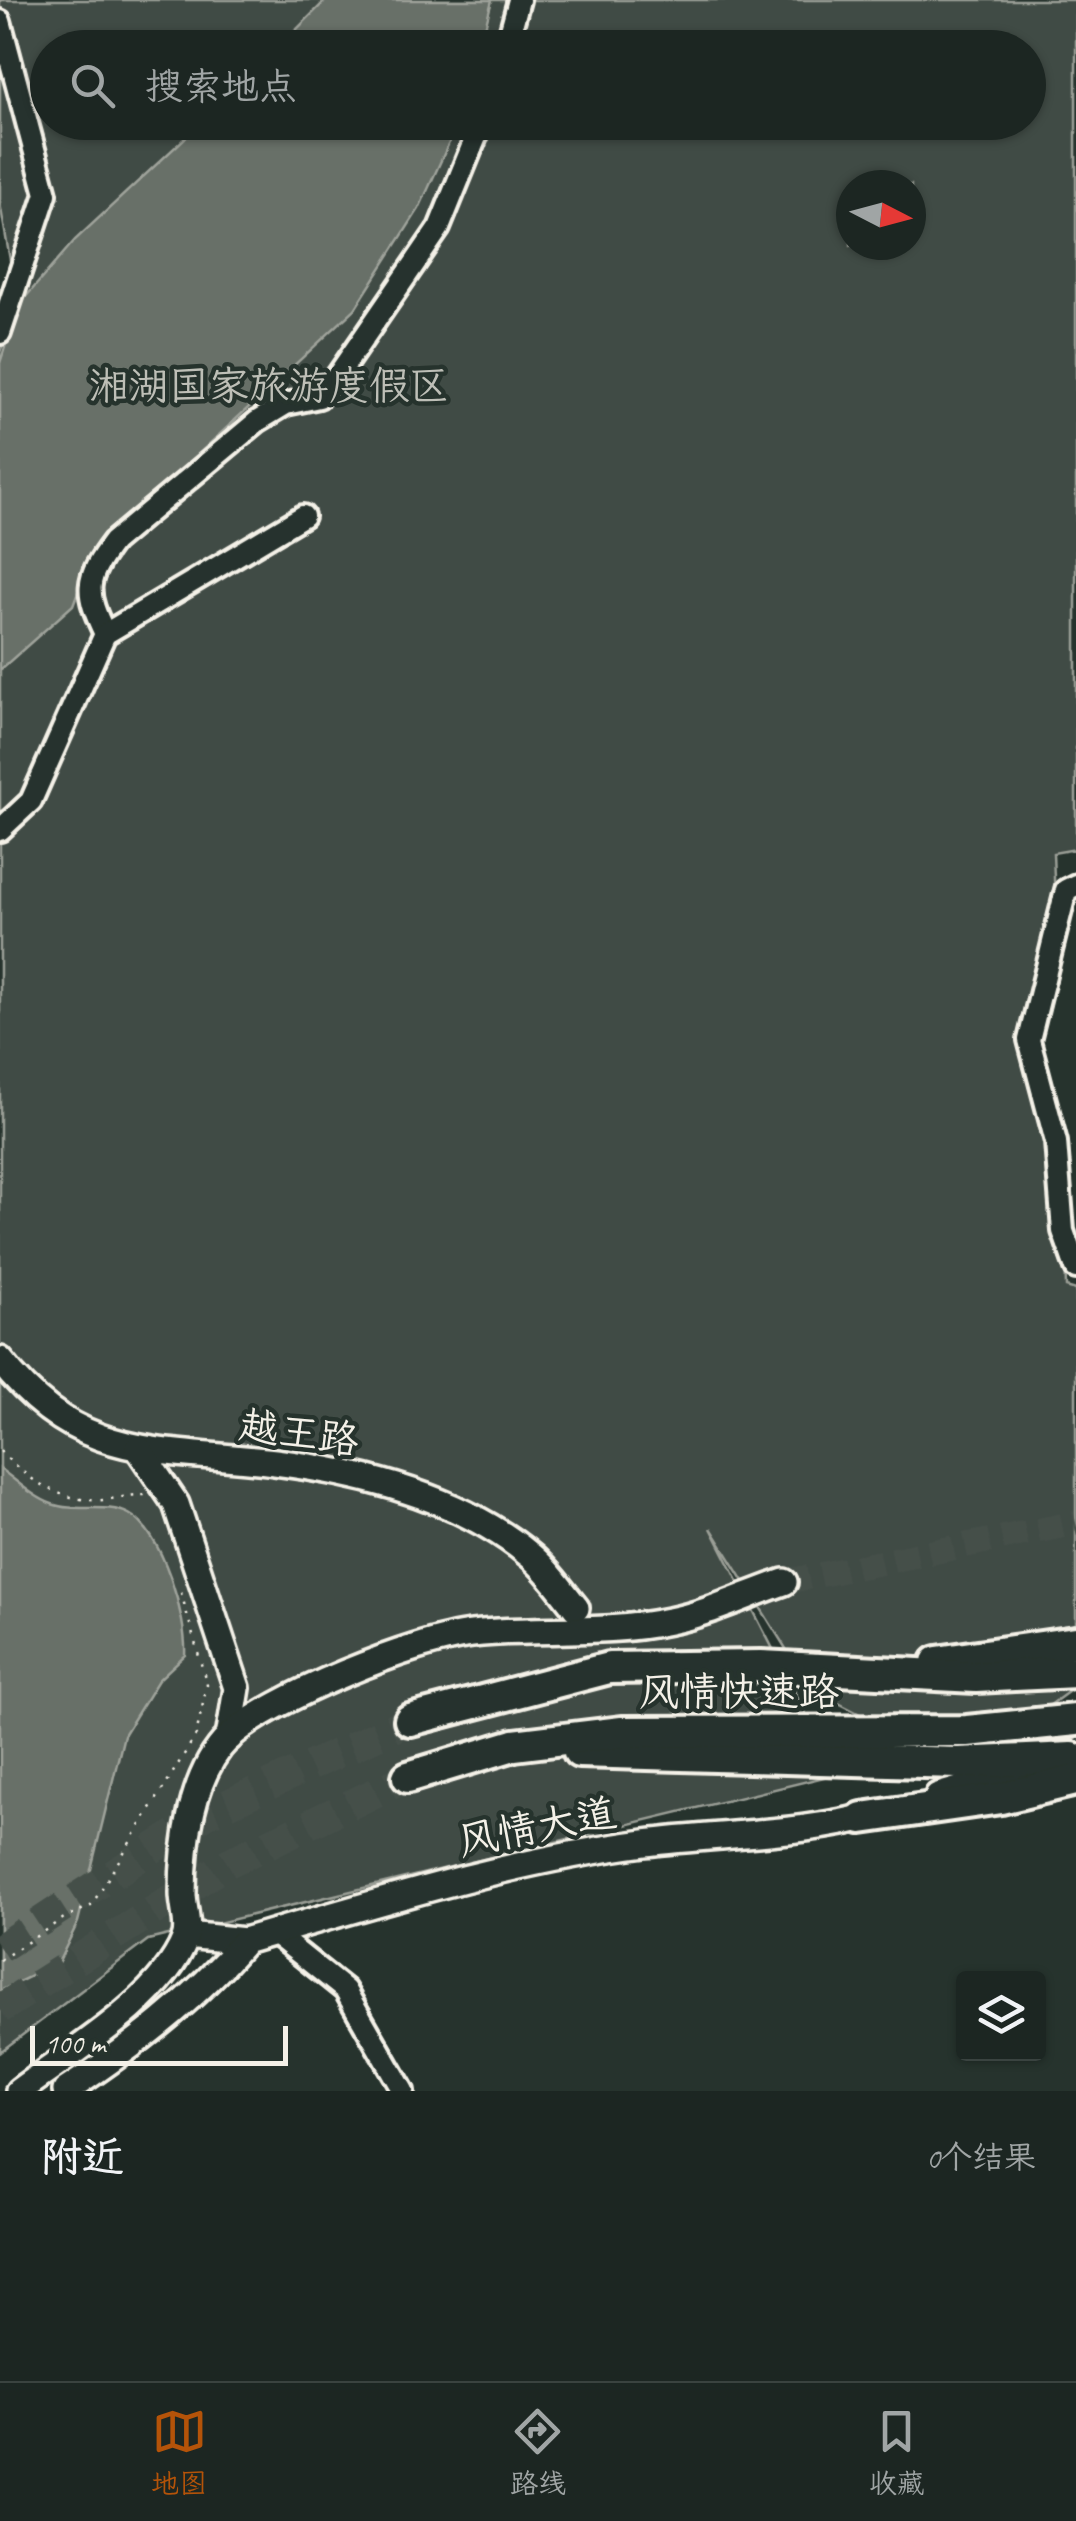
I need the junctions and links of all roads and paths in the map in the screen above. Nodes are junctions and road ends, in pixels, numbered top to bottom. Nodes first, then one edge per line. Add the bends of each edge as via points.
1 (520, 0) edge
2 (0, 20) edge
3 (511, 30) edge
4 (30, 133) edge
5 (32, 140) edge
6 (475, 140) edge
7 (0, 333) edge
8 (303, 516) dead end
9 (105, 634) junction
10 (0, 830) edge
11 (1076, 886) edge
12 (1076, 1268) edge
13 (0, 1360) edge
14 (138, 1448) junction
15 (0, 1451) edge
16 (149, 1495) dead end
17 (177, 1578) dead end
18 (784, 1582) tunnel mouth
19 (576, 1608) dead end
20 (1076, 1642) edge
21 (865, 1672) junction
22 (1076, 1672) edge
23 (233, 1679) junction
24 (303, 1692) junction
25 (410, 1720) tunnel mouth
26 (1076, 1720) edge
27 (229, 1738) junction
28 (1075, 1765) edge
29 (862, 1818) joint
30 (274, 1932) junction
31 (187, 1935) junction
32 (244, 1941) junction
33 (0, 1960) edge
34 (19, 2091) edge
35 (66, 2091) edge
36 (403, 2091) edge

1 - 3 street
2 - 4 street
5 - 7 street via 46,194
6 - 9 street via 439,228 319,397 286,404 258,421 101,558 89,600
8 - 9 street
9 - 10 street via 31,801
11 - 12 street via 1066,890 1056,917 1029,1040 1056,1142 1063,1231
13 - 14 main road, 越王路 via 28,1396 64,1421
14 - 19 main road, 越王路 via 324,1470 441,1504 486,1524 532,1557
14 - 23 main road via 176,1504
15 - 16 path via 34,1482 67,1495 92,1501
17 - 33 path via 207,1685 196,1735 91,1906
18 - 24 main road via 670,1621 470,1634 371,1662
20 - 21 highway
21 - 22 highway, 风情快速路 via 976,1678
21 - 25 highway, 风情快速路 via 609,1668
23 - 24 main road via 262,1708
23 - 27 main road
24 - 27 main road
26 - 28 highway, 风情快速路 via 967,1731 622,1732 514,1745 408,1777 561,1752
27 - 31 main road via 207,1772 183,1847
28 - 29 highway via 1001,1798
29 - 30 main road, 风情大道 via 646,1843 492,1870
30 - 32 main road, 风情大道
30 - 36 street via 345,1990
31 - 32 main road
31 - 34 main road via 168,1969 134,2004
32 - 35 main road via 136,2041

